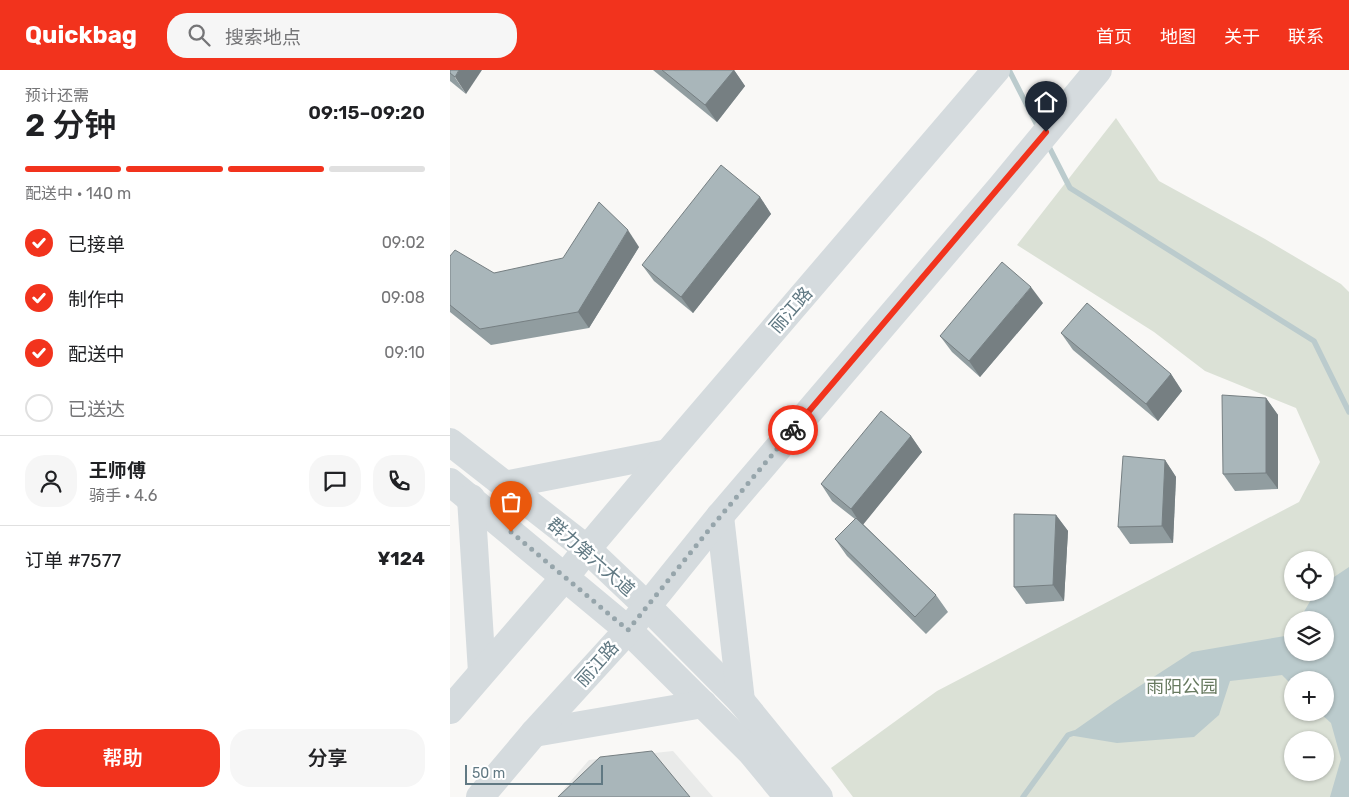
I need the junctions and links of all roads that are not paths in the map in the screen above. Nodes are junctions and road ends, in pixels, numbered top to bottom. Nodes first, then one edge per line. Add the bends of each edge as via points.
1 (996, 70) edge
2 (1095, 74) edge
3 (450, 442) edge
4 (668, 453) junction
5 (504, 485) junction
6 (460, 490) edge
7 (720, 516) junction
8 (586, 549) junction
9 (565, 577) junction
10 (646, 606) junction
11 (628, 630) junction
12 (482, 672) junction
13 (741, 701) junction
14 (703, 704) junction
15 (450, 710) edge
16 (534, 733) junction
17 (480, 797) edge
18 (788, 797) edge
19 (819, 797) edge

1 - 4 main road, 丽江路
2 - 7 main road, 丽江路
3 - 5 main road, 群力第六大道
4 - 5 main road
4 - 8 main road, 丽江路
5 - 8 main road, 群力第六大道
6 - 9 main road, 群力第六大道
6 - 12 main road
7 - 10 main road, 丽江路
7 - 13 main road
8 - 9 main road, 丽江路
8 - 10 main road, 群力第六大道
9 - 11 main road, 群力第六大道
9 - 12 main road, 丽江路
10 - 11 main road, 丽江路
10 - 13 main road, 群力第六大道
11 - 14 main road, 群力第六大道
11 - 16 main road, 丽江路
12 - 15 main road, 丽江路
13 - 19 main road, 群力第六大道
14 - 16 main road
14 - 18 main road, 群力第六大道 via 751,752
16 - 17 main road, 丽江路

